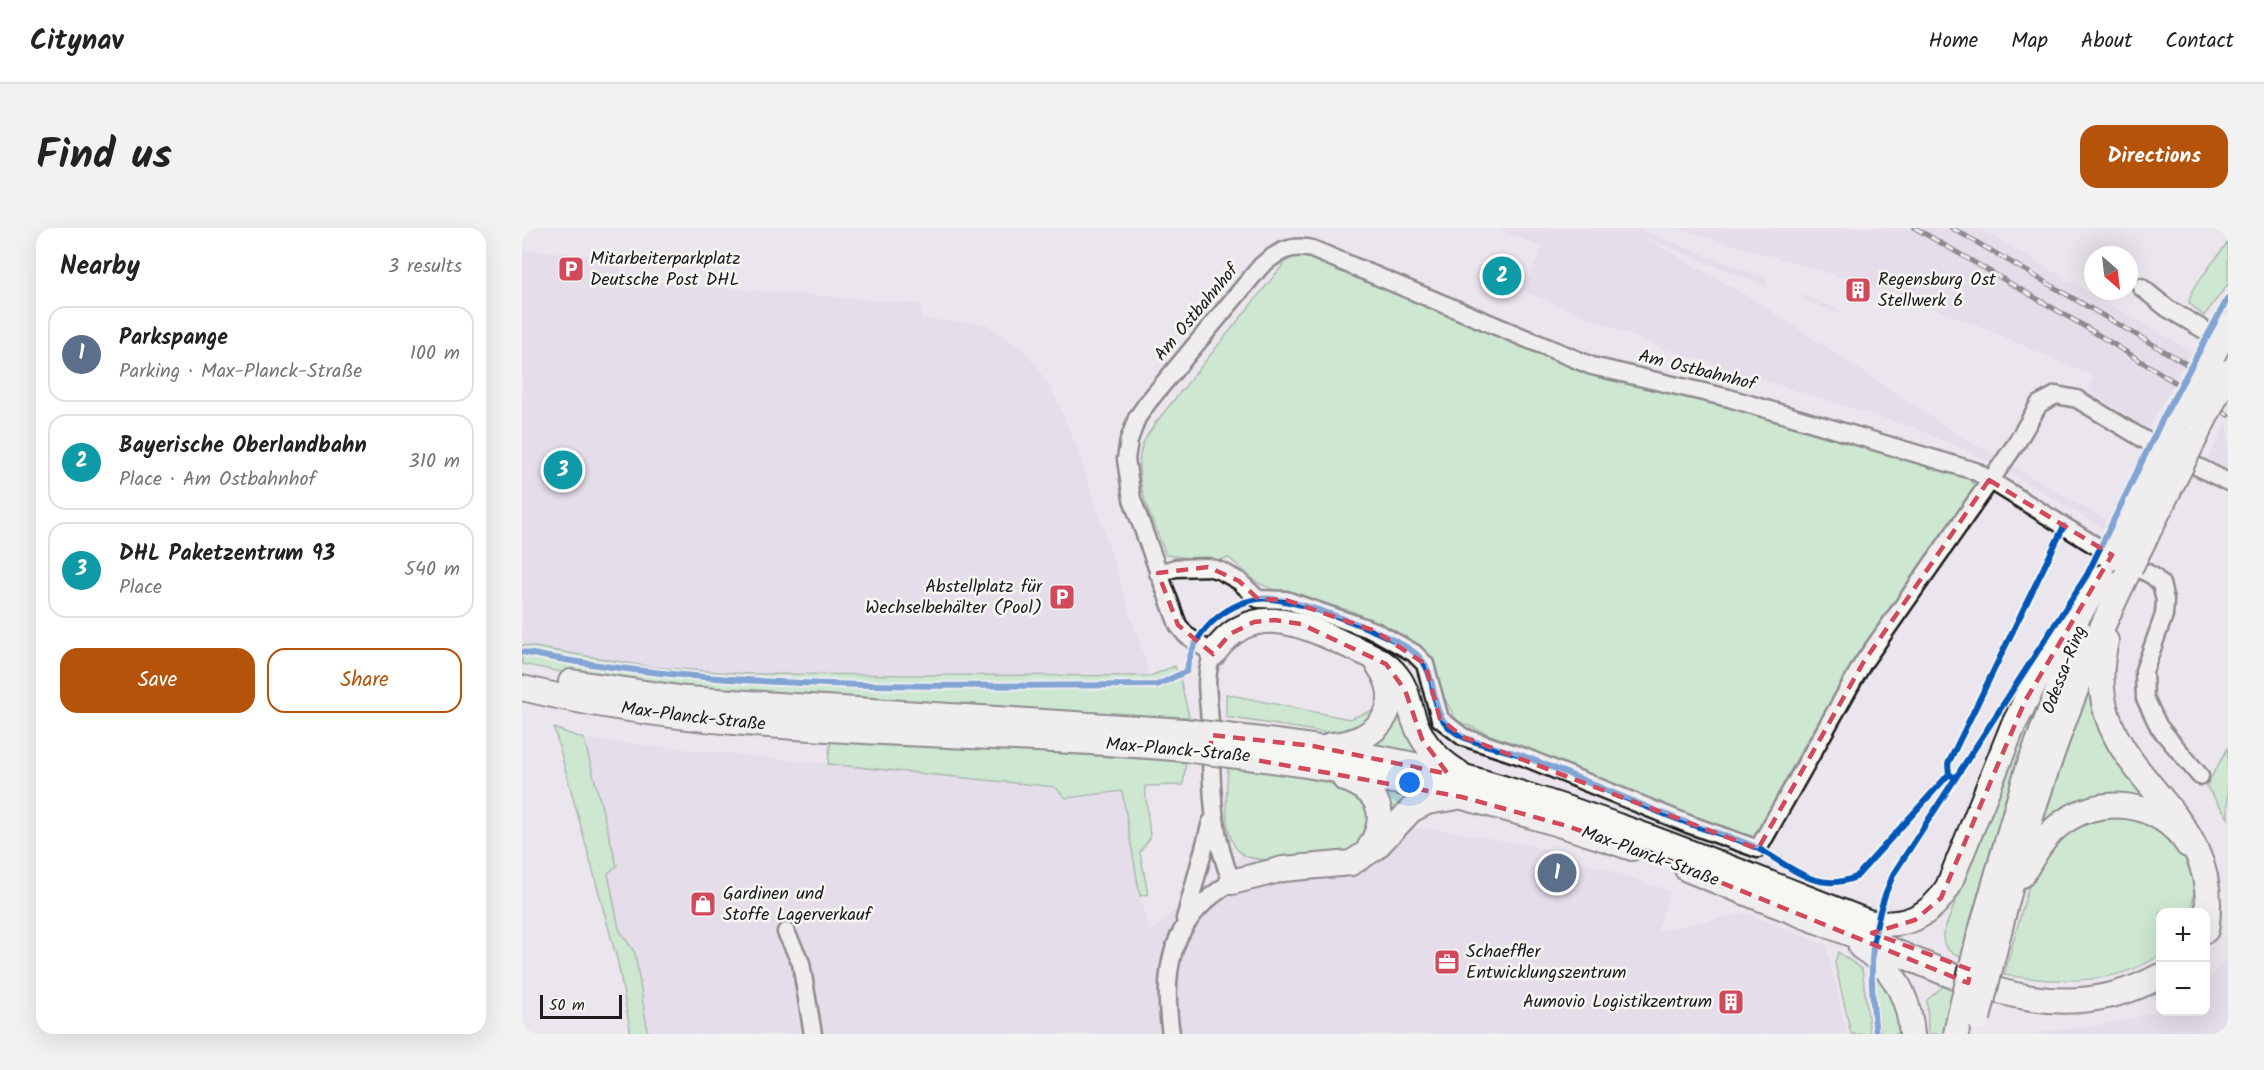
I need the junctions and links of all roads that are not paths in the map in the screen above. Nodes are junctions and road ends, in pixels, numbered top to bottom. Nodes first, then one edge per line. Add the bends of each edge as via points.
1 (2141, 287) dead end
2 (2228, 327) edge
3 (2228, 344) edge
4 (2228, 372) edge
5 (1989, 480) junction
6 (2228, 482) edge
7 (2116, 572) junction
8 (1158, 573) junction
9 (1213, 654) junction
10 (1370, 655) junction
11 (522, 671) edge
12 (522, 688) edge
13 (1184, 740) junction
14 (1311, 756) junction
15 (2200, 776) dead end
16 (1465, 788) junction
17 (1213, 815) junction
18 (1365, 856) junction
19 (1738, 871) junction
20 (1232, 882) junction
21 (2198, 908) edge
22 (2210, 912) edge
23 (2003, 915) junction
24 (1812, 920) junction
25 (1183, 929) junction
26 (786, 932) dead end
27 (1988, 941) junction
28 (2156, 964) edge
29 (2156, 978) edge
30 (1967, 1025) edge
31 (813, 1034) edge
32 (1172, 1034) edge
33 (1912, 1034) edge

1 - 3 street via 2167,308
2 - 7 highway, Odessa-Ring, bridge via 2176,422
4 - 7 highway, Odessa-Ring, bridge
5 - 6 street via 2039,404 2064,394
5 - 8 street via 1863,663 1758,849 1524,756 1463,737 1440,719 1425,664 1414,653 1375,631 1286,600 1258,598 1239,581 1208,567
5 - 8 street, Am Ostbahnhof via 1975,471 1729,398 1592,366 1312,249 1294,247 1262,266 1148,402 1131,430 1126,459 1128,480
5 - 15 street, Am Ostbahnhof via 2161,584 2163,615 2144,671 2145,698 2158,727
7 - 19 highway via 2035,681 2013,726 1961,860 1934,907 1902,924 1868,922
7 - 22 highway via 2104,652 2102,694 2107,713 2124,745 2187,818 2207,852 2214,897
7 - 23 highway, Odessa-Ring via 2021,847
7 - 27 highway, Odessa-Ring via 2061,676 2028,769
8 - 9 street, Am Ostbahnhof via 1178,625
9 - 10 highway via 1230,633 1254,622 1275,620 1301,624
9 - 17 street via 1205,683
10 - 14 highway via 1381,669 1390,692 1383,721 1373,732
10 - 16 highway via 1397,676 1406,690 1416,727 1430,750
11 - 13 highway, Max-Planck-Straße via 686,699
12 - 13 highway, Max-Planck-Straße via 679,716 775,725
13 - 14 highway, Max-Planck-Straße, bridge
14 - 16 highway, Max-Planck-Straße
14 - 18 highway via 1360,785 1377,802 1380,819 1376,837
16 - 18 highway via 1411,810
16 - 19 highway, Max-Planck-Straße via 1567,808
16 - 24 highway, Max-Planck-Straße via 1630,847
17 - 20 street via 1222,859
17 - 25 street
18 - 20 highway via 1351,863 1283,869
19 - 28 highway via 1900,944 2005,981 2055,987 2102,985
20 - 25 street via 1205,901
21 - 23 highway via 2200,878 2193,853 2182,836 2168,821 2150,811 2112,805 2090,808 2057,827 2034,855
23 - 27 highway, Odessa-Ring
24 - 29 highway via 2004,994 2078,999 2129,990
24 - 33 highway via 1880,959 1905,997
25 - 32 street via 1168,971 1167,1003
26 - 31 street via 801,963
27 - 30 highway, Odessa-Ring, bridge

